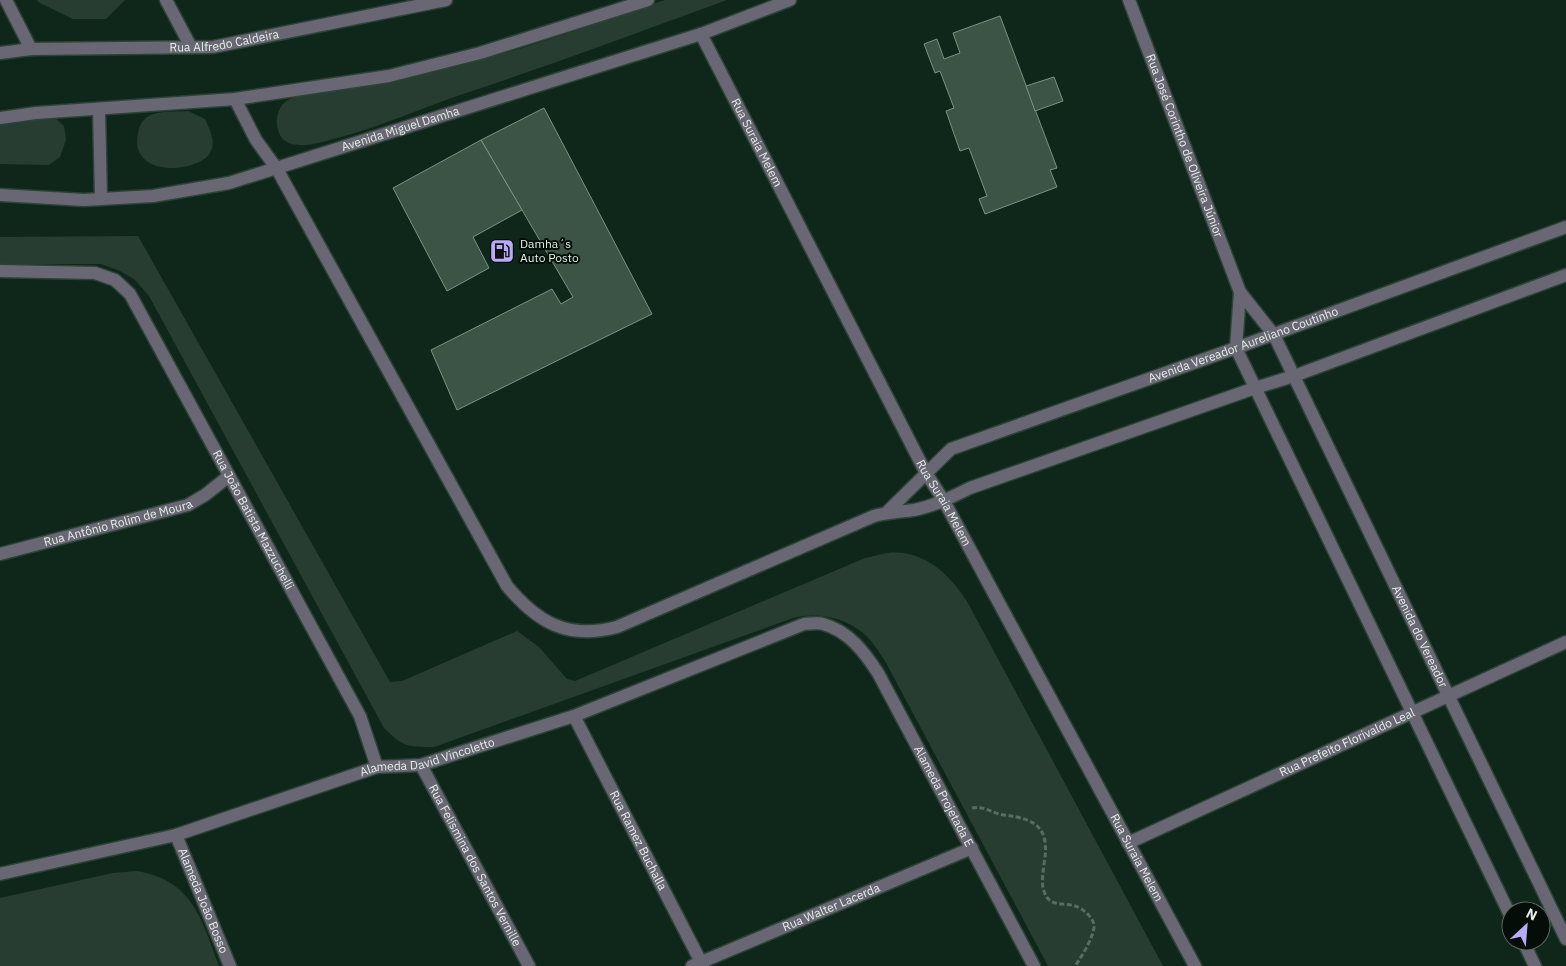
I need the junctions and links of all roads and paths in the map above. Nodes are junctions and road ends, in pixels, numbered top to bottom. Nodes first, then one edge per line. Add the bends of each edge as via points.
1 (6, 0) edge
2 (166, 0) edge
3 (446, 0) edge
4 (648, 0) edge
5 (790, 0) edge
6 (1130, 0) edge
7 (701, 34) junction
8 (191, 47) junction
9 (31, 49) junction
10 (0, 53) edge
11 (235, 99) junction
12 (99, 110) junction
13 (0, 118) edge
14 (277, 168) junction
15 (0, 195) edge
16 (101, 199) junction
17 (1566, 227) edge
18 (0, 271) edge
19 (1566, 275) edge
20 (1240, 292) junction
21 (1274, 335) junction
22 (1236, 348) junction
23 (1294, 376) junction
24 (1255, 388) junction
25 (926, 473) junction
26 (229, 476) junction
27 (944, 502) junction
28 (887, 512) junction
29 (0, 554) edge
30 (844, 634) joint
31 (1566, 642) edge
32 (1449, 696) junction
33 (1412, 713) junction
34 (574, 716) junction
35 (421, 765) junction
36 (377, 768) junction
37 (954, 816) junction
38 (176, 836) junction
39 (1128, 843) junction
40 (972, 848) junction
41 (0, 874) edge
42 (1503, 901) edge
43 (1566, 939) edge
44 (1528, 951) edge
45 (699, 965) edge
46 (230, 966) edge
47 (529, 966) edge
48 (1034, 966) edge
49 (1075, 966) edge
50 (1195, 966) edge
51 (1535, 966) edge

1 - 9 street
2 - 8 street
3 - 8 street, Rua Alfredo Caldeira via 213,47
4 - 11 street via 480,53 389,76
5 - 7 street, Avenida Miguel Damha
6 - 20 street, Rua José Corintho de Oliveira Júnior
7 - 14 street, Avenida Miguel Damha
7 - 25 street, Rua Suraia Melem
8 - 9 street, Rua Alfredo Caldeira
9 - 10 street, Rua Alfredo Caldeira
11 - 12 street
11 - 14 street via 256,140
12 - 13 street
12 - 16 street
14 - 16 street, Avenida Miguel Damha via 229,184 153,196
14 - 28 street via 507,586 536,616 572,632 617,627
15 - 16 street, Avenida Miguel Damha
17 - 21 street, Avenida Vereador Aureliano Coutinho
18 - 26 street, Rua João Batista Mazzuchelli via 95,273 115,280 130,294
19 - 23 street
20 - 21 street, Rua José Corintho de Oliveira Júnior
20 - 22 street, Rua José Corintho de Oliveira Júnior
21 - 22 street, Avenida Vereador Aureliano Coutinho
21 - 23 street, Avenida do Vereador
22 - 24 street
22 - 25 street, Avenida Vereador Aureliano Coutinho via 951,449
23 - 24 street
23 - 32 street, Avenida do Vereador
24 - 27 street via 970,488
24 - 33 street
25 - 27 street, Rua Suraia Melem
25 - 28 street, Avenida Vereador Aureliano Coutinho
26 - 29 street, Rua Antônio Rolim de Moura via 188,505
26 - 36 street, Rua João Batista Mazzuchelli via 360,716
27 - 28 street via 914,510
27 - 39 street, Rua Suraia Melem
30 - 34 street, Alameda David Vincoletto via 823,623 804,624
30 - 37 street, Alameda Projetada E via 863,650 878,673
31 - 32 street, Rua Prefeito Florivaldo Leal
32 - 33 street, Rua Prefeito Florivaldo Leal
32 - 43 street, Avenida do Vereador
33 - 39 street, Rua Prefeito Florivaldo Leal
33 - 42 street
34 - 35 street, Alameda David Vincoletto
34 - 45 street, Rua Ramez Buchalla
35 - 36 street, Alameda David Vincoletto
35 - 47 street, Rua Felismina dos Santos Vernille
36 - 38 street, Alameda David Vincoletto
37 - 40 street, Alameda Projetada E
37 - 49 path via 981,807 1036,824 1044,836 1042,875 1046,896 1057,905 1080,908 1094,925 1089,942
38 - 41 street, Alameda David Vincoletto
38 - 46 street, Alameda João Bosso
39 - 50 street, Rua Suraia Melem
40 - 45 street, Rua Walter Lacerda
40 - 48 street, Alameda Projetada E
44 - 51 street

